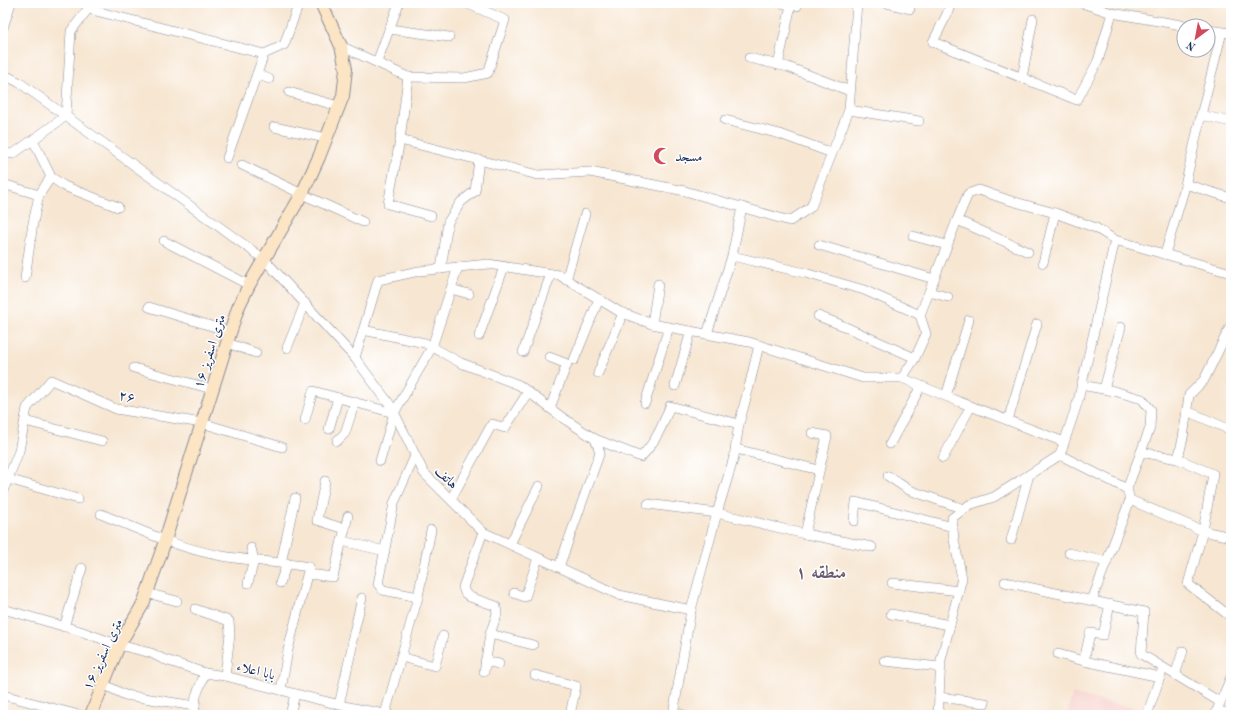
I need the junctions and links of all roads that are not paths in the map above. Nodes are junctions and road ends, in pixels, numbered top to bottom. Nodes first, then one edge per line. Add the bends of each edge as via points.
1 (11, 3) edge
2 (299, 3) edge
3 (321, 3) edge
4 (399, 3) edge
5 (466, 3) edge
6 (781, 3) edge
7 (857, 3) edge
8 (886, 3) edge
9 (951, 3) edge
10 (1082, 3) edge
11 (89, 6) edge
12 (910, 9) dead end
13 (1112, 13) junction
14 (1034, 19) dead end
15 (1176, 24) edge
16 (3, 28) edge
17 (389, 29) junction
18 (1216, 31) edge
19 (1226, 32) edge
20 (449, 37) dead end
21 (341, 46) junction
22 (264, 54) junction
23 (749, 58) dead end
24 (377, 62) junction
25 (778, 65) junction
26 (3, 74) edge
27 (257, 74) junction
28 (408, 77) junction
29 (1022, 78) junction
30 (269, 79) dead end
31 (850, 91) junction
32 (289, 92) dead end
33 (338, 106) junction
34 (849, 110) junction
35 (1201, 115) junction
36 (66, 116) junction
37 (725, 120) dead end
38 (919, 121) dead end
39 (1231, 122) edge
40 (274, 127) dead end
41 (326, 138) junction
42 (33, 140) junction
43 (400, 140) junction
44 (3, 153) edge
45 (832, 153) junction
46 (226, 158) dead end
47 (479, 160) junction
48 (242, 165) dead end
49 (51, 177) junction
50 (3, 184) edge
51 (1186, 184) junction
52 (302, 194) junction
53 (39, 195) junction
54 (1231, 198) edge
55 (118, 207) dead end
56 (742, 207) junction
57 (1055, 213) junction
58 (585, 214) dead end
59 (431, 216) dead end
60 (957, 220) junction
61 (363, 222) dead end
62 (913, 236) dead end
63 (1115, 240) junction
64 (164, 241) dead end
65 (819, 245) dead end
66 (947, 245) junction
67 (1028, 252) dead end
68 (1165, 254) junction
69 (732, 256) junction
70 (264, 259) junction
71 (1043, 263) dead end
72 (458, 267) junction
73 (504, 267) junction
74 (441, 269) junction
75 (1231, 273) edge
76 (551, 274) junction
77 (25, 278) dead end
78 (934, 279) junction
79 (566, 280) junction
80 (658, 284) dead end
81 (249, 285) junction
82 (451, 289) junction
83 (929, 292) junction
84 (469, 294) dead end
85 (948, 297) dead end
86 (599, 299) junction
87 (304, 303) junction
88 (149, 306) dead end
89 (623, 313) junction
90 (920, 315) junction
91 (818, 316) dead end
92 (970, 320) dead end
93 (652, 324) junction
94 (1037, 324) dead end
95 (1231, 325) edge
96 (669, 327) junction
97 (1121, 327) dead end
98 (363, 330) junction
99 (691, 331) junction
100 (707, 334) junction
101 (479, 336) dead end
102 (229, 337) junction
103 (759, 345) junction
104 (432, 347) junction
105 (287, 348) dead end
106 (523, 352) dead end
107 (256, 353) dead end
108 (548, 357) dead end
109 (355, 358) junction
110 (915, 358) junction
111 (574, 360) dead end
112 (134, 368) dead end
113 (598, 373) dead end
114 (902, 378) junction
115 (674, 386) dead end
116 (921, 386) junction
117 (1081, 386) junction
118 (212, 389) junction
119 (1104, 389) junction
120 (528, 392) junction
121 (946, 396) junction
122 (338, 398) junction
123 (355, 402) junction
124 (645, 403) dead end
125 (971, 406) junction
126 (550, 408) junction
127 (1187, 411) junction
128 (394, 412) junction
129 (305, 420) dead end
130 (1008, 420) junction
131 (25, 421) junction
132 (202, 423) junction
133 (739, 424) junction
134 (329, 429) dead end
135 (1231, 431) edge
136 (812, 433) dead end
137 (595, 439) junction
138 (102, 441) dead end
139 (337, 441) dead end
140 (1064, 442) junction
141 (890, 444) dead end
142 (282, 447) dead end
143 (736, 449) junction
144 (1141, 452) junction
145 (1060, 455) junction
146 (415, 456) junction
147 (943, 458) dead end
148 (1178, 459) junction
149 (380, 461) dead end
150 (8, 467) edge
151 (819, 470) junction
152 (1029, 475) junction
153 (888, 476) dead end
154 (8, 479) junction
155 (325, 481) dead end
156 (538, 486) dead end
157 (1127, 489) junction
158 (3, 491) edge
159 (295, 498) dead end
160 (78, 499) dead end
161 (450, 500) junction
162 (1130, 500) junction
163 (648, 504) dead end
164 (964, 509) junction
165 (717, 513) junction
166 (101, 514) dead end
167 (348, 516) dead end
168 (854, 521) dead end
169 (953, 527) junction
170 (345, 529) junction
171 (431, 530) dead end
172 (1203, 531) junction
173 (484, 532) junction
174 (805, 534) junction
175 (1231, 537) edge
176 (166, 540) junction
177 (1011, 540) dead end
178 (342, 541) junction
179 (510, 544) junction
180 (872, 547) dead end
181 (251, 548) dead end
182 (385, 551) junction
183 (1069, 553) dead end
184 (538, 558) junction
185 (254, 560) junction
186 (1107, 562) junction
187 (284, 563) junction
188 (559, 567) junction
189 (82, 568) dead end
190 (308, 574) junction
191 (1005, 582) dead end
192 (248, 583) dead end
193 (280, 583) dead end
194 (892, 584) dead end
195 (959, 591) junction
196 (147, 593) junction
197 (514, 593) dead end
198 (418, 597) junction
199 (362, 598) dead end
200 (1092, 600) junction
201 (176, 601) dead end
202 (1110, 604) junction
203 (3, 609) edge
204 (195, 609) dead end
205 (691, 610) junction
206 (891, 614) dead end
207 (1231, 617) edge
208 (950, 625) junction
209 (64, 627) junction
210 (490, 634) junction
211 (443, 636) dead end
212 (119, 645) junction
213 (533, 645) dead end
214 (1183, 651) dead end
215 (1058, 654) dead end
216 (401, 657) junction
217 (485, 661) junction
218 (884, 661) dead end
219 (1084, 661) junction
220 (499, 664) dead end
221 (940, 667) junction
222 (484, 672) dead end
223 (1161, 672) junction
224 (205, 673) junction
225 (535, 675) dead end
226 (1175, 675) junction
227 (225, 676) junction
228 (1231, 676) edge
229 (104, 684) junction
230 (280, 690) junction
231 (295, 694) junction
232 (3, 695) edge
233 (939, 697) junction
234 (1220, 702) junction
235 (985, 703) dead end
236 (339, 705) junction
237 (194, 711) edge
238 (56, 712) edge
239 (1231, 712) edge
240 (371, 713) edge
241 (673, 714) edge
242 (1215, 714) edge
243 (79, 715) edge
244 (91, 715) edge
245 (290, 715) edge
246 (387, 715) edge
247 (570, 715) edge
248 (684, 715) edge
249 (938, 715) edge
250 (1147, 715) edge

1 - 16 street
2 - 22 street via 284,45
3 - 21 street, ۱۶ متری اسفریز
4 - 17 street
5 - 28 street via 504,20 488,73 464,78
6 - 25 street via 794,5
7 - 31 street
8 - 12 street
9 - 29 street via 933,42
10 - 13 street
11 - 22 street
11 - 36 street via 71,31
13 - 15 street
13 - 29 street via 1098,61 1078,100
14 - 29 street
17 - 20 street
17 - 24 street
18 - 19 street
19 - 35 street
21 - 24 street
21 - 33 street, ۱۶ متری اسفریز via 346,69 343,96
22 - 27 street
23 - 25 street
24 - 28 street
25 - 31 street
26 - 36 street, هاتف
27 - 30 street
27 - 46 street
28 - 43 street
31 - 34 street
32 - 33 street
33 - 41 street, ۱۶ متری اسفریز
34 - 38 street
34 - 45 street
35 - 39 street
35 - 51 street
36 - 42 street
36 - 70 street, هاتف
37 - 45 street via 780,134
40 - 41 street
41 - 52 street, ۱۶ متری اسفریز
42 - 44 street via 13,154
42 - 49 street
43 - 47 street
43 - 59 street via 388,204
45 - 56 street via 811,207 790,221
47 - 56 street via 538,174 590,172 685,191
47 - 74 street via 475,191 461,202 448,222
48 - 52 street
49 - 53 street
49 - 55 street via 64,186
50 - 53 street
51 - 54 street
51 - 68 street
52 - 61 street
52 - 70 street, ۱۶ متری اسفریز
53 - 77 street via 32,223
56 - 69 street
57 - 60 street via 979,190 968,194
57 - 63 street via 1096,228
57 - 71 street
58 - 79 street
60 - 66 street
60 - 67 street
62 - 66 street
63 - 68 street
63 - 117 street
64 - 81 street
65 - 78 street
66 - 78 street
68 - 75 street
69 - 90 street via 864,290
69 - 100 street
70 - 81 street, ۱۶ متری اسفریز
70 - 87 street, هاتف
72 - 73 street via 488,264
72 - 74 street
72 - 82 street
73 - 76 street
73 - 101 street
74 - 98 street via 378,280
76 - 79 street via 559,275
76 - 106 street
78 - 83 street
79 - 86 street
80 - 93 street
81 - 102 street, ۱۶ متری اسفریز via 238,308
82 - 84 street
82 - 104 street
83 - 85 street
83 - 90 street
86 - 89 street
86 - 111 street
87 - 105 street
87 - 109 street, هاتف
88 - 102 street
89 - 93 street
89 - 113 street
90 - 110 street via 926,334
91 - 110 street
92 - 121 street
93 - 96 street
94 - 130 street
95 - 127 street via 1204,380 1189,395
96 - 99 street
96 - 124 street
97 - 119 street
98 - 104 street via 425,343
98 - 109 street
99 - 100 street
99 - 115 street
100 - 103 street
102 - 107 street
102 - 118 street, ۱۶ متری اسفریز
103 - 114 street via 863,378
103 - 133 street
104 - 120 street via 461,363 519,385
104 - 128 street
108 - 126 street via 567,364
109 - 128 street, هاتف
110 - 114 street
112 - 118 street
114 - 116 street
116 - 121 street
116 - 141 street
117 - 119 street
117 - 140 street
118 - 132 street, ۱۶ متری اسفریز
119 - 144 street via 1142,399 1152,410 1150,428
120 - 126 street
120 - 161 street via 504,428 492,424
121 - 125 street
122 - 123 street
122 - 129 street via 313,391
122 - 134 street
123 - 128 street
123 - 139 street via 345,433
125 - 130 street
125 - 147 street
126 - 137 street
127 - 135 street
127 - 148 street via 1184,438
128 - 146 street, هاتف
128 - 149 street
130 - 140 street
131 - 132 street, ۲۶ via 28,408 51,380 116,409
131 - 138 street
131 - 150 street via 19,451
132 - 142 street, ۲۶
132 - 176 street, ۱۶ متری اسفریز
133 - 137 street via 670,406 651,447 641,457
133 - 143 street
136 - 151 street via 827,436
137 - 188 street via 600,452
140 - 145 street
143 - 151 street
143 - 165 street
144 - 148 street
144 - 157 street
145 - 152 street
145 - 157 street
146 - 161 street, هاتف via 424,473
146 - 182 street via 394,503
148 - 172 street via 1213,474
150 - 154 street
151 - 174 street
152 - 164 street via 994,497
152 - 177 street
153 - 164 street via 909,490
154 - 158 street
154 - 160 street
155 - 170 street via 317,520
156 - 179 street
157 - 162 street
159 - 187 street
161 - 173 street, هاتف
162 - 172 street
162 - 186 street
163 - 165 street
164 - 169 street via 952,518
165 - 174 street
165 - 205 street
166 - 176 street
167 - 170 street
168 - 169 street via 856,502
169 - 195 street via 962,578
170 - 178 street
171 - 198 street
172 - 175 street
172 - 207 street via 1188,584
173 - 179 street, هاتف
173 - 210 street via 463,586 465,593 470,597 496,606 497,614
174 - 180 street
176 - 185 street via 221,556
176 - 196 street, ۱۶ متری اسفریز
178 - 182 street
178 - 190 street via 333,577
179 - 184 street, هاتف
181 - 185 street
182 - 198 street via 378,584 383,590
183 - 186 street
184 - 188 street, هاتف
184 - 197 street via 525,597
185 - 187 street
185 - 192 street
186 - 200 street
187 - 190 street via 310,568
187 - 193 street
188 - 205 street, هاتف via 619,595
189 - 209 street
190 - 230 street
191 - 200 street
194 - 195 street
195 - 208 street
196 - 201 street
196 - 212 street, ۱۶ متری اسفریز
198 - 216 street
199 - 236 street
200 - 202 street
202 - 219 street via 1103,635 1090,633
202 - 223 street via 1144,612 1141,654
203 - 209 street, بابا اعلاء
204 - 227 street via 229,621
205 - 241 street
206 - 208 street
208 - 221 street
209 - 212 street, بابا اعلاء
210 - 213 street
210 - 217 street
211 - 216 street via 435,666
212 - 224 street, بابا اعلاء via 151,652 163,659
212 - 229 street, ۱۶ متری اسفریز
214 - 226 street
215 - 219 street
216 - 246 street
217 - 220 street
217 - 222 street
218 - 221 street
219 - 223 street
221 - 233 street
223 - 226 street
223 - 250 street
224 - 227 street, بابا اعلاء
224 - 237 street via 196,696
225 - 247 street via 576,686
226 - 234 street
227 - 230 street, بابا اعلاء
228 - 234 street
229 - 237 street via 125,695
229 - 244 street, ۱۶ متری اسفریز
230 - 231 street, بابا اعلاء
231 - 236 street, بابا اعلاء
231 - 245 street
232 - 238 street
233 - 235 street
233 - 249 street
234 - 242 street
236 - 240 street, بابا اعلاء
238 - 243 street
239 - 242 street
240 - 246 street, بابا اعلاء
241 - 248 street

